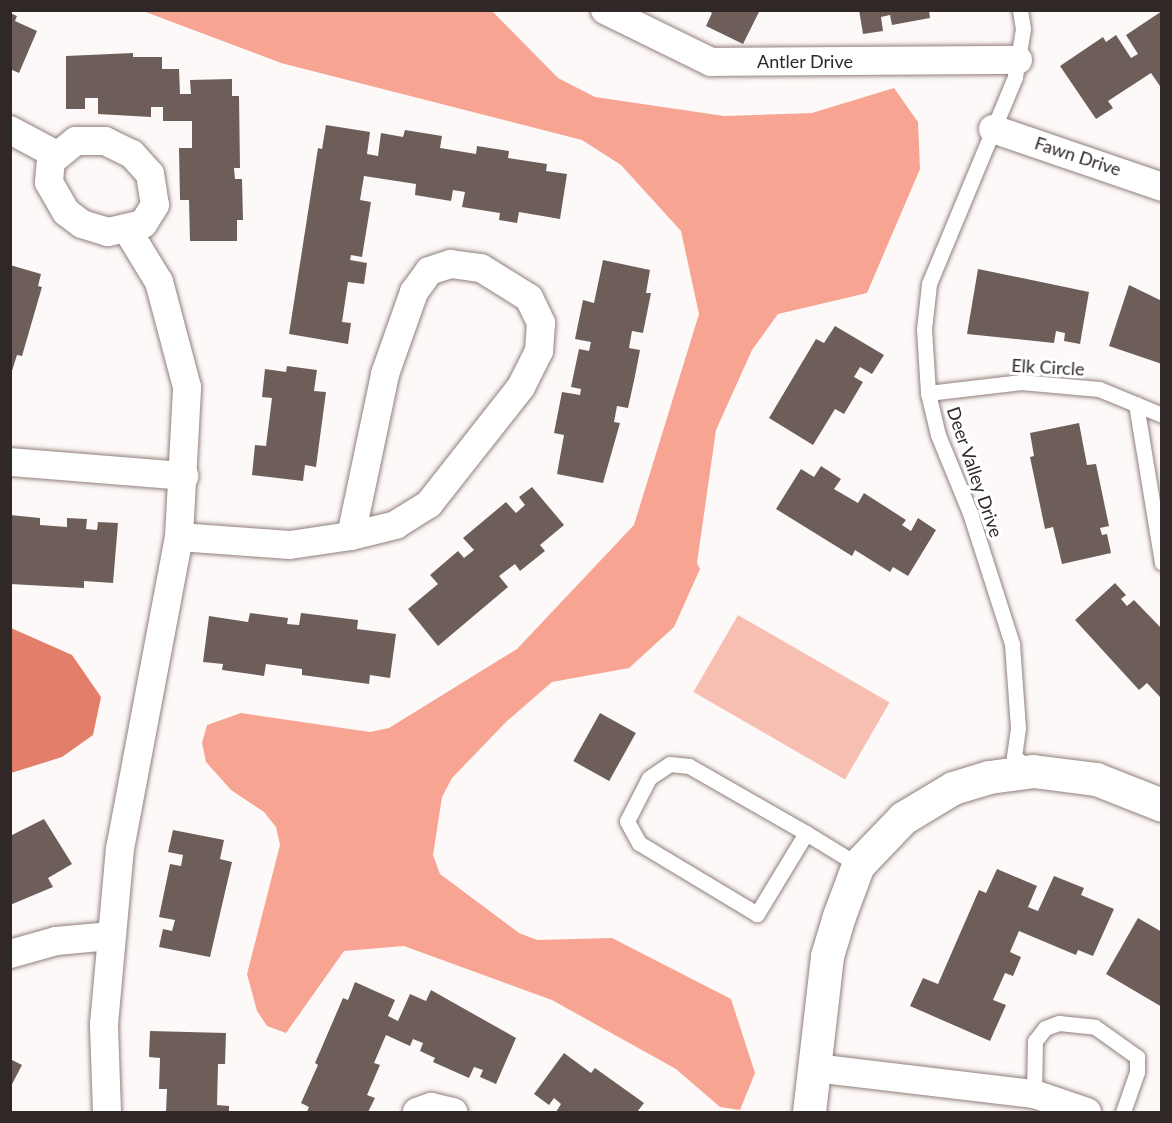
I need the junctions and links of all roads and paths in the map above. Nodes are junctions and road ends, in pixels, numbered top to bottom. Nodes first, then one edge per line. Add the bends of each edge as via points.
1 (604, 10) edge
2 (1020, 10) edge
3 (1018, 60) junction
4 (993, 129) junction
5 (10, 130) edge
6 (56, 154) junction
7 (1161, 187) edge
8 (128, 231) junction
9 (928, 393) junction
10 (1136, 404) junction
11 (1161, 415) edge
12 (10, 462) edge
13 (184, 476) junction
14 (351, 536) junction
15 (178, 537) junction
16 (1161, 563) edge
17 (1033, 771) junction
18 (1161, 805) edge
19 (806, 833) junction
20 (858, 865) junction
21 (111, 936) junction
22 (10, 954) edge
23 (815, 1068) junction
24 (1034, 1094) junction
25 (107, 1113) edge
26 (417, 1113) edge
27 (453, 1113) edge
28 (809, 1113) edge
29 (1087, 1113) edge
30 (1123, 1113) edge

1 - 3 street, Antler Drive via 711,62
2 - 3 lane, Deer Valley Drive
3 - 4 lane, Deer Valley Drive
4 - 7 street, Fawn Drive
4 - 9 lane, Deer Valley Drive via 929,284 924,328
5 - 6 street
6 - 8 street via 50,182 66,212 82,224 108,232
6 - 8 street via 76,141 105,141 132,154 150,174 155,205 143,224
8 - 13 street via 159,282 187,387
9 - 10 lane, Elk Circle via 1021,382 1099,389
9 - 17 lane, Deer Valley Drive via 938,435 970,513 1012,644 1018,728 1014,757
10 - 11 lane, Elk Circle
10 - 16 lane
12 - 13 street
13 - 15 street
14 - 14 street via 396,525 429,504 521,387 539,351 541,323 528,298 502,278 481,268 451,264 429,272 414,292 385,374
14 - 15 street via 290,545
15 - 21 street via 120,849
17 - 18 street via 1096,779
17 - 20 street via 989,777 953,788 903,818
19 - 19 lane via 689,766 670,764 649,778 627,821 639,843 757,914
19 - 20 lane
20 - 23 street via 827,956
21 - 22 street via 56,941
21 - 25 street via 104,1024
23 - 24 street
23 - 28 street
24 - 29 street
24 - 30 lane via 1035,1041 1045,1028 1059,1023 1095,1027 1137,1057 1137,1072
26 - 27 street via 431,1107

